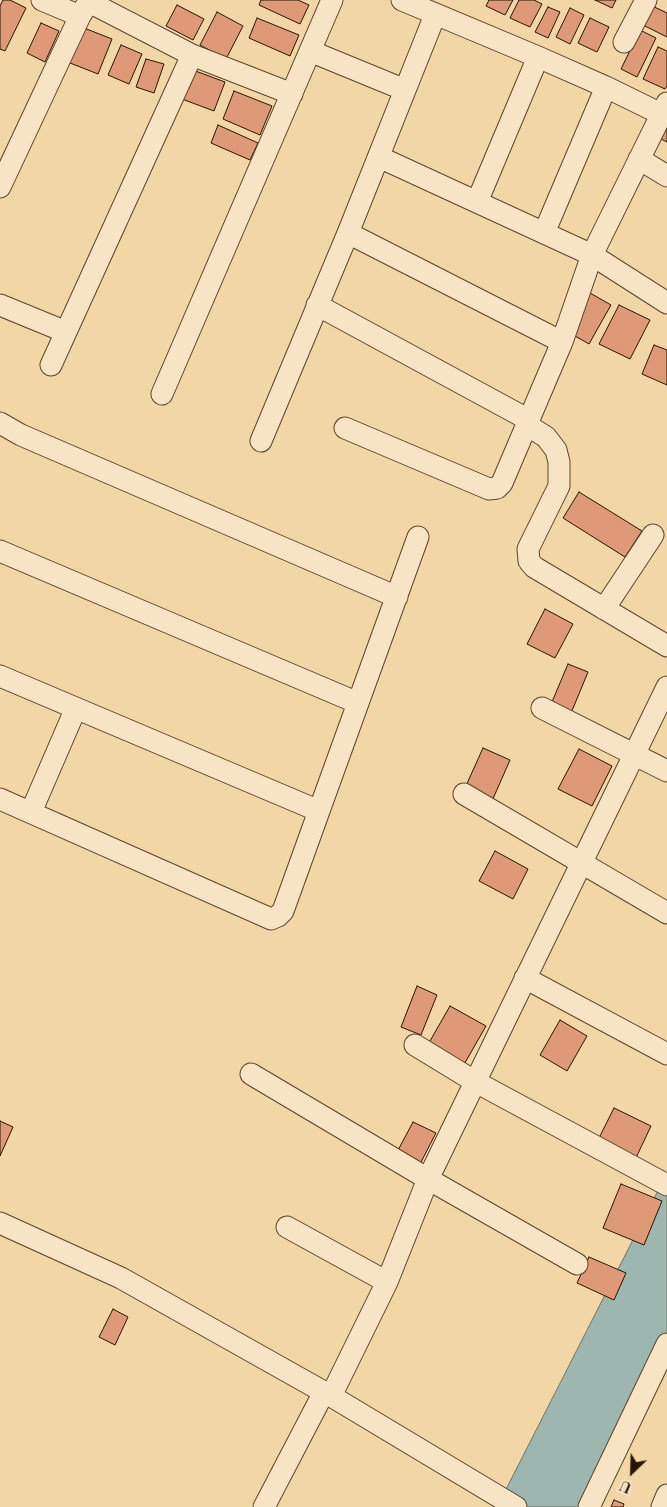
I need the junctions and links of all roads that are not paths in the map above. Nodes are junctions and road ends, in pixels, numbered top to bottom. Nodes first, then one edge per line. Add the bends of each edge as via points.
1 (42, 0) edge
2 (332, 0) edge
3 (402, 0) edge
4 (646, 0) edge
5 (435, 15) junction
6 (80, 16) junction
7 (624, 42) dead end
8 (310, 51) junction
9 (192, 55) junction
10 (538, 57) junction
11 (606, 87) junction
12 (405, 90) junction
13 (292, 94) junction
14 (664, 108) edge
15 (379, 157) junction
16 (639, 159) junction
17 (667, 176) edge
18 (0, 187) edge
19 (476, 202) junction
20 (544, 232) junction
21 (348, 233) junction
22 (592, 254) junction
23 (667, 303) edge
24 (317, 305) junction
25 (0, 306) edge
26 (66, 332) junction
27 (562, 342) junction
28 (51, 365) dead end
29 (162, 394) dead end
30 (528, 422) junction
31 (0, 423) edge
32 (345, 428) dead end
33 (261, 441) dead end
34 (653, 535) dead end
35 (418, 537) dead end
36 (0, 551) edge
37 (397, 597) junction
38 (604, 609) junction
39 (667, 646) edge
40 (0, 676) edge
41 (667, 687) edge
42 (358, 703) junction
43 (76, 708) junction
44 (542, 708) dead end
45 (634, 754) junction
46 (667, 771) edge
47 (464, 794) dead end
48 (0, 799) edge
49 (31, 812) junction
50 (319, 812) junction
51 (582, 861) junction
52 (667, 913) edge
53 (525, 978) junction
54 (415, 1045) dead end
55 (667, 1054) edge
56 (251, 1074) dead end
57 (474, 1081) junction
58 (428, 1179) junction
59 (667, 1185) edge
60 (0, 1223) edge
61 (287, 1227) dead end
62 (577, 1264) dead end
63 (386, 1282) junction
64 (667, 1344) edge
65 (327, 1394) junction
66 (667, 1495) edge
67 (264, 1507) edge
68 (516, 1507) edge
69 (589, 1507) edge
70 (662, 1507) edge

1 - 6 street
2 - 8 street
3 - 5 street
4 - 7 street
5 - 10 street
5 - 12 street
6 - 9 street via 86,6 93,4
6 - 18 street
8 - 12 street
8 - 13 street
9 - 13 street
9 - 26 street
10 - 11 street
10 - 19 street
11 - 14 street
11 - 20 street
12 - 15 street
13 - 29 street
14 - 16 street
15 - 19 street
15 - 21 street
16 - 17 street
16 - 22 street
19 - 20 street
20 - 22 street
21 - 24 street
21 - 27 street
22 - 23 street
22 - 27 street
24 - 30 street
24 - 33 street
25 - 26 street
26 - 28 street
27 - 30 street
30 - 32 street via 502,483 489,489
30 - 38 street via 546,437 556,450 559,462 559,486 528,550 529,561
31 - 37 street via 21,435
34 - 38 street
35 - 37 street
36 - 42 street
37 - 42 street
38 - 39 street
40 - 43 street
41 - 45 street
42 - 50 street
43 - 49 street
43 - 50 street
44 - 45 street
45 - 46 street
45 - 51 street
47 - 51 street
48 - 49 street
49 - 50 street via 271,918 283,911
51 - 52 street
51 - 53 street
53 - 55 street
53 - 57 street
54 - 57 street
56 - 58 street
57 - 58 street
57 - 59 street
58 - 62 street
58 - 63 street
60 - 65 street via 121,1278
61 - 63 street
63 - 65 street
64 - 69 street
65 - 67 street
65 - 68 street
66 - 70 street

